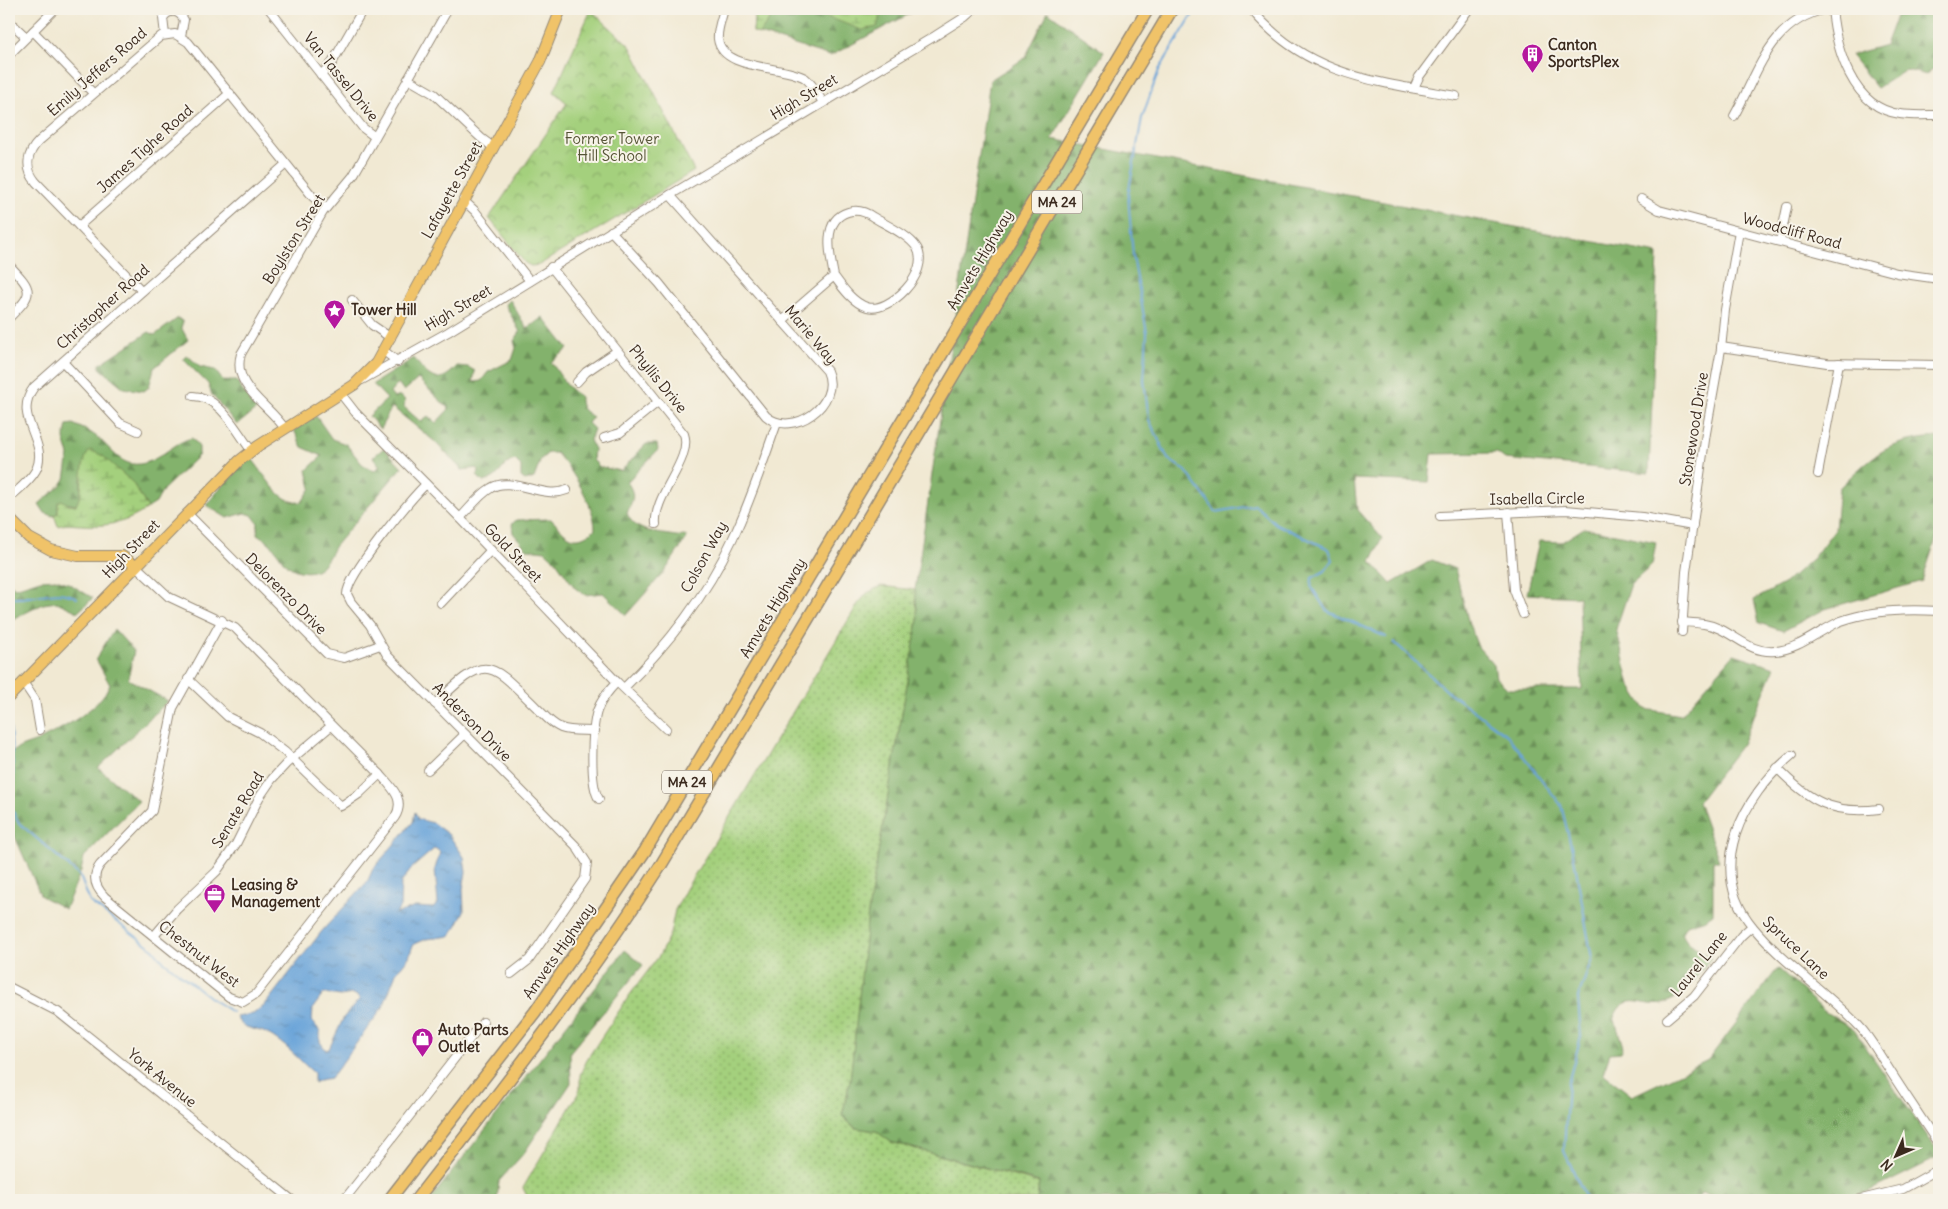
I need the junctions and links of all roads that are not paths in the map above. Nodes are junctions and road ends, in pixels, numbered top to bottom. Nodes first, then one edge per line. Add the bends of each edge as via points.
1 (55, 9) edge
2 (363, 9) edge
3 (448, 9) edge
4 (561, 9) edge
5 (724, 9) edge
6 (974, 9) edge
7 (1148, 9) edge
8 (1172, 9) edge
9 (1251, 9) edge
10 (1469, 9) edge
11 (1826, 9) edge
12 (1832, 9) edge
13 (272, 10) edge
14 (9, 21) edge
15 (33, 31) junction
16 (165, 35) junction
17 (181, 36) junction
18 (26, 37) junction
19 (9, 55) edge
20 (321, 75) junction
21 (408, 78) junction
22 (1414, 88) junction
23 (94, 93) junction
24 (230, 93) junction
25 (1456, 96) dead end
26 (823, 103) junction
27 (1939, 115) edge
28 (1734, 116) dead end
29 (375, 137) junction
30 (493, 147) junction
31 (286, 164) junction
32 (670, 195) junction
33 (1641, 199) dead end
34 (463, 200) junction
35 (1787, 207) dead end
36 (326, 208) junction
37 (79, 226) junction
38 (611, 231) junction
39 (1739, 231) junction
40 (1780, 241) junction
41 (9, 265) edge
42 (551, 267) junction
43 (834, 276) junction
44 (1939, 278) edge
45 (530, 281) junction
46 (142, 291) junction
47 (352, 300) dead end
48 (9, 318) edge
49 (782, 321) junction
50 (391, 338) junction
51 (1721, 347) junction
52 (384, 351) junction
53 (617, 351) junction
54 (62, 362) junction
55 (398, 362) junction
56 (1839, 363) junction
57 (1939, 365) edge
58 (361, 380) junction
59 (577, 382) dead end
60 (341, 394) junction
61 (193, 396) dead end
62 (658, 402) junction
63 (777, 423) junction
64 (285, 429) junction
65 (138, 431) dead end
66 (604, 438) dead end
67 (252, 450) junction
68 (1818, 474) dead end
69 (426, 484) junction
70 (567, 490) dead end
71 (9, 498) edge
72 (1508, 512) junction
73 (187, 513) junction
74 (1440, 516) dead end
75 (9, 518) edge
76 (460, 518) junction
77 (656, 524) dead end
78 (1693, 526) junction
79 (491, 550) junction
80 (136, 566) junction
81 (441, 603) dead end
82 (1939, 611) edge
83 (1523, 614) dead end
84 (222, 620) junction
85 (1682, 622) junction
86 (1682, 632) dead end
87 (380, 645) junction
88 (188, 679) junction
89 (23, 682) junction
90 (617, 682) junction
91 (625, 687) junction
92 (9, 697) edge
93 (435, 704) junction
94 (332, 726) junction
95 (666, 729) dead end
96 (40, 730) dead end
97 (595, 731) junction
98 (465, 734) junction
99 (1792, 755) dead end
100 (293, 759) junction
101 (1777, 768) junction
102 (428, 770) dead end
103 (380, 774) junction
104 (599, 799) dead end
105 (1879, 809) dead end
106 (1752, 926) junction
107 (154, 936) junction
108 (511, 974) dead end
109 (9, 987) edge
110 (1667, 1019) dead end
111 (483, 1022) dead end
112 (1939, 1145) edge
113 (1939, 1169) edge
114 (292, 1200) edge
115 (344, 1200) edge
116 (389, 1200) edge
117 (416, 1200) edge
118 (1857, 1200) edge

1 - 15 street
2 - 20 street via 332,63
3 - 21 street, Boylston Street
4 - 30 main road, Lafayette Street via 540,62
5 - 26 street via 718,36 725,53 736,60 803,77
6 - 26 street, High Street via 942,32
7 - 116 highway, Amvets Highway / MA 24 via 641,857 535,1012
8 - 117 highway, MA 24 via 657,871 556,1019
9 - 22 street via 1284,41 1320,64 1353,76
10 - 22 street via 1417,79
11 - 28 street via 1795,20 1778,37 1760,61
12 - 27 street via 1834,35 1842,62 1853,82 1866,96 1899,114
13 - 20 street, Van Tassel Drive
14 - 18 street
15 - 18 street
15 - 23 street
16 - 17 street, Emily Jeffers Road
16 - 17 street via 163,18 174,11 184,20
16 - 23 street, Emily Jeffers Road via 152,42
17 - 24 street
18 - 19 street
20 - 29 street, Van Tassel Drive via 363,128
21 - 29 street, Boylston Street
21 - 30 street via 438,97
22 - 25 street
23 - 37 street, Emily Jeffers Road via 39,142 28,158 33,179
24 - 31 street
24 - 37 street, James Tighe Road
26 - 32 street, High Street
29 - 36 street, Boylston Street via 350,180
30 - 34 main road, Lafayette Street
31 - 36 street
31 - 46 street, Christopher Road
32 - 38 street, High Street
32 - 49 street, Marie Way
33 - 39 street, Woodcliff Road via 1659,210
34 - 45 street
34 - 50 main road, Lafayette Street
35 - 40 street
36 - 64 street, Boylston Street via 240,358 243,382
37 - 46 street, Emily Jeffers Road
38 - 42 street, High Street
38 - 63 street via 659,283 764,413
39 - 40 street, Woodcliff Road
39 - 51 street, Stonewood Drive
40 - 44 street, Woodcliff Road via 1897,273
41 - 48 street via 29,291 26,301
42 - 45 street, High Street
42 - 53 street, Phyllis Drive
43 - 43 street via 830,233 837,219 850,212 870,215 911,241 920,255 916,277 890,302 877,308 858,303
43 - 49 street
45 - 55 street, High Street
46 - 54 street, Christopher Road
47 - 50 street via 372,325
49 - 63 street, Marie Way via 827,372 830,390 825,402 804,418 792,424
50 - 52 main road, Lafayette Street
51 - 56 street
51 - 78 street, Stonewood Drive
52 - 55 street
52 - 58 main road, Lafayette Street
53 - 59 street
53 - 62 street, Phyllis Drive
54 - 65 street via 120,423
54 - 71 street, Christopher Road via 34,387 28,397 26,414 37,446 38,462 31,476
55 - 58 street, High Street
56 - 57 street
56 - 68 street
58 - 60 main road, High Street
60 - 64 main road, High Street
60 - 69 street, Gold Street
61 - 67 street via 204,397 214,404
62 - 66 street via 617,434
62 - 77 street, Phyllis Drive via 682,431 686,441 658,509
63 - 91 street, Colson Way via 723,559 688,612
64 - 67 main road, High Street
67 - 73 main road, High Street
69 - 76 street, Gold Street
69 - 87 street, Anderson Drive via 399,514 348,588 349,600 370,625
70 - 76 street via 549,493 495,485
72 - 74 street, Isabella Circle
72 - 78 street, Isabella Circle via 1583,511
72 - 83 street via 1514,590
73 - 80 main road, High Street
73 - 87 street, Delorenzo Drive via 327,654 348,658
75 - 80 main road via 29,538 51,550 78,556 122,556
76 - 79 street, Gold Street
78 - 85 street, Stonewood Drive
79 - 81 street
79 - 90 street, Gold Street
80 - 84 street, Chestnut West via 169,597
80 - 89 main road, High Street
82 - 85 street via 1866,614 1842,621 1773,652 1748,648 1718,628
84 - 88 street, Chestnut West
84 - 94 street, Chestnut West via 238,631
85 - 86 street, Stonewood Drive
87 - 93 street, Anderson Drive
88 - 100 street via 228,717 264,736
88 - 107 street, Chestnut West via 174,708 152,811 100,865 95,876 103,895
89 - 92 main road, High Street
89 - 96 street via 35,700
90 - 91 street, Gold Street
90 - 97 street via 600,705
91 - 95 street, Gold Street
93 - 97 street via 467,673 489,669 503,675 556,725
93 - 98 street, Anderson Drive
94 - 100 street, Senate Road
94 - 103 street, Chestnut West
97 - 104 street via 592,782
98 - 102 street
98 - 108 street, Anderson Drive via 576,846 586,864 581,886 529,960
99 - 101 street, Spruce Lane
100 - 103 street via 341,806 355,798
100 - 107 street, Senate Road via 265,788 239,840 217,871
101 - 105 street via 1818,802 1848,810
101 - 106 street, Spruce Lane via 1744,811 1732,850 1734,889
103 - 107 street, Chestnut West via 397,793 399,805 396,814 251,998 243,1002 232,998
106 - 110 street, Laurel Lane via 1740,936 1694,996
106 - 112 street, Spruce Lane via 1860,1027
109 - 114 street, York Avenue via 58,1012
111 - 115 street
113 - 118 street via 1903,1189

